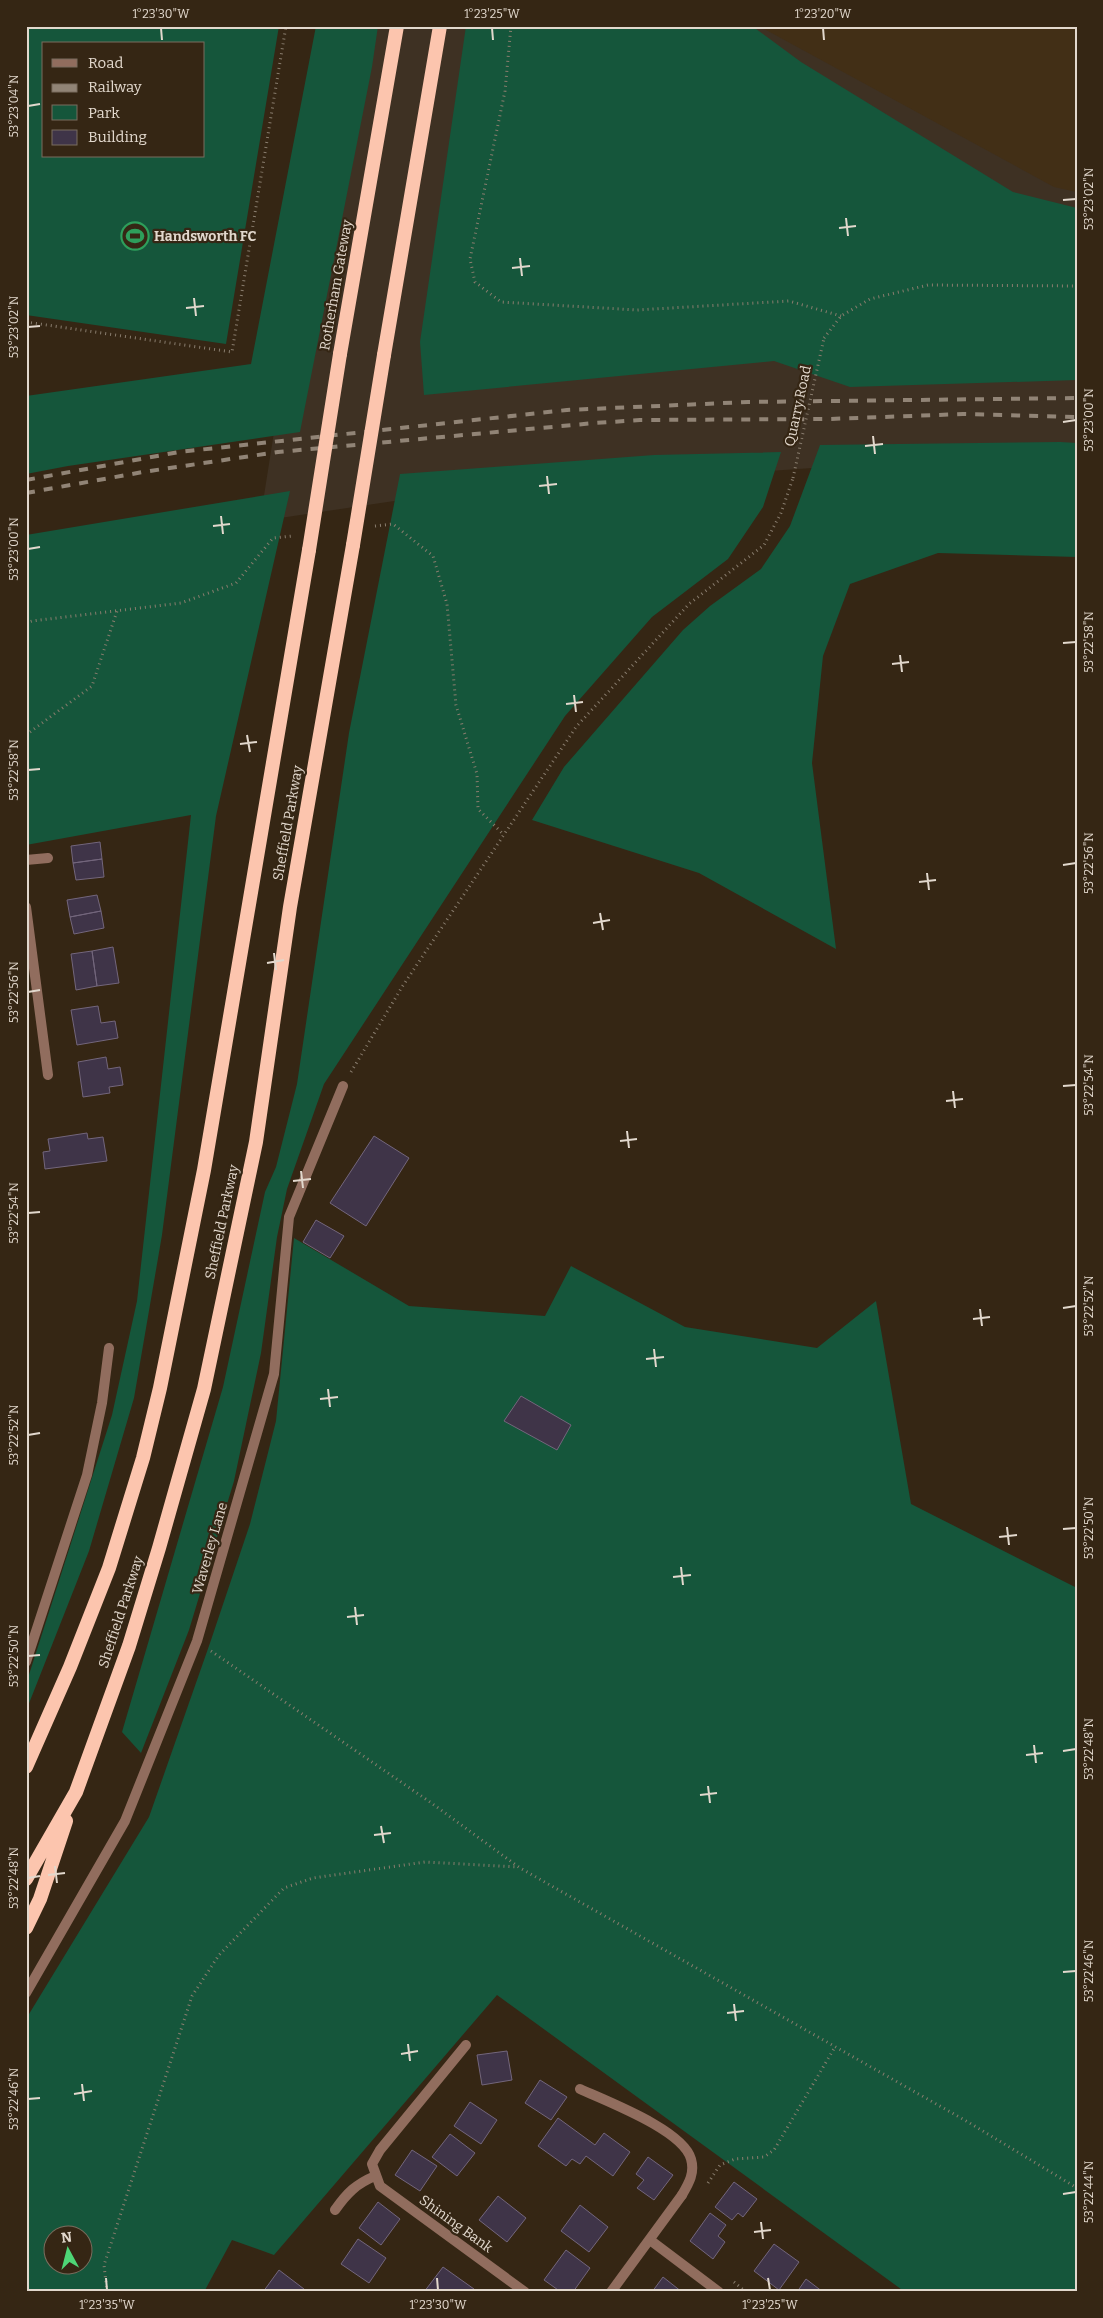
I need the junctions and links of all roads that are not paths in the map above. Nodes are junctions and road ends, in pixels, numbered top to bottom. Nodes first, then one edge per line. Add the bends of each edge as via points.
1 (397, 26) edge
2 (440, 26) edge
3 (309, 550) joint
4 (48, 858) dead end
5 (26, 860) edge
6 (26, 907) edge
7 (48, 1075) dead end
8 (343, 1086) road end
9 (109, 1348) dead end
10 (26, 1662) edge
11 (26, 1767) edge
12 (76, 1792) junction
13 (26, 1879) edge
14 (26, 1928) edge
15 (26, 1993) edge
16 (466, 2045) dead end
17 (580, 2089) dead end
18 (375, 2176) junction
19 (335, 2210) dead end
20 (650, 2240) junction
21 (525, 2292) edge
22 (611, 2292) edge
23 (719, 2292) edge

1 - 3 highway, Rotherham Gateway, bridge
2 - 12 highway, Sheffield Parkway, bridge via 290,907 256,1142 204,1389 129,1646
3 - 11 highway, Sheffield Parkway via 204,1170 160,1388 143,1458 109,1568
4 - 5 street
6 - 7 street
8 - 15 street, Waverley Lane via 289,1217 274,1374 197,1641 125,1821
9 - 10 street via 102,1404 87,1475
12 - 13 highway, Sheffield Parkway
12 - 14 highway via 40,1899
16 - 18 street via 380,2150 372,2164
17 - 20 street via 666,2130 683,2144 692,2160 692,2177
18 - 19 street via 348,2192
18 - 21 street, Shining Bank via 380,2186
20 - 22 street
20 - 23 street

